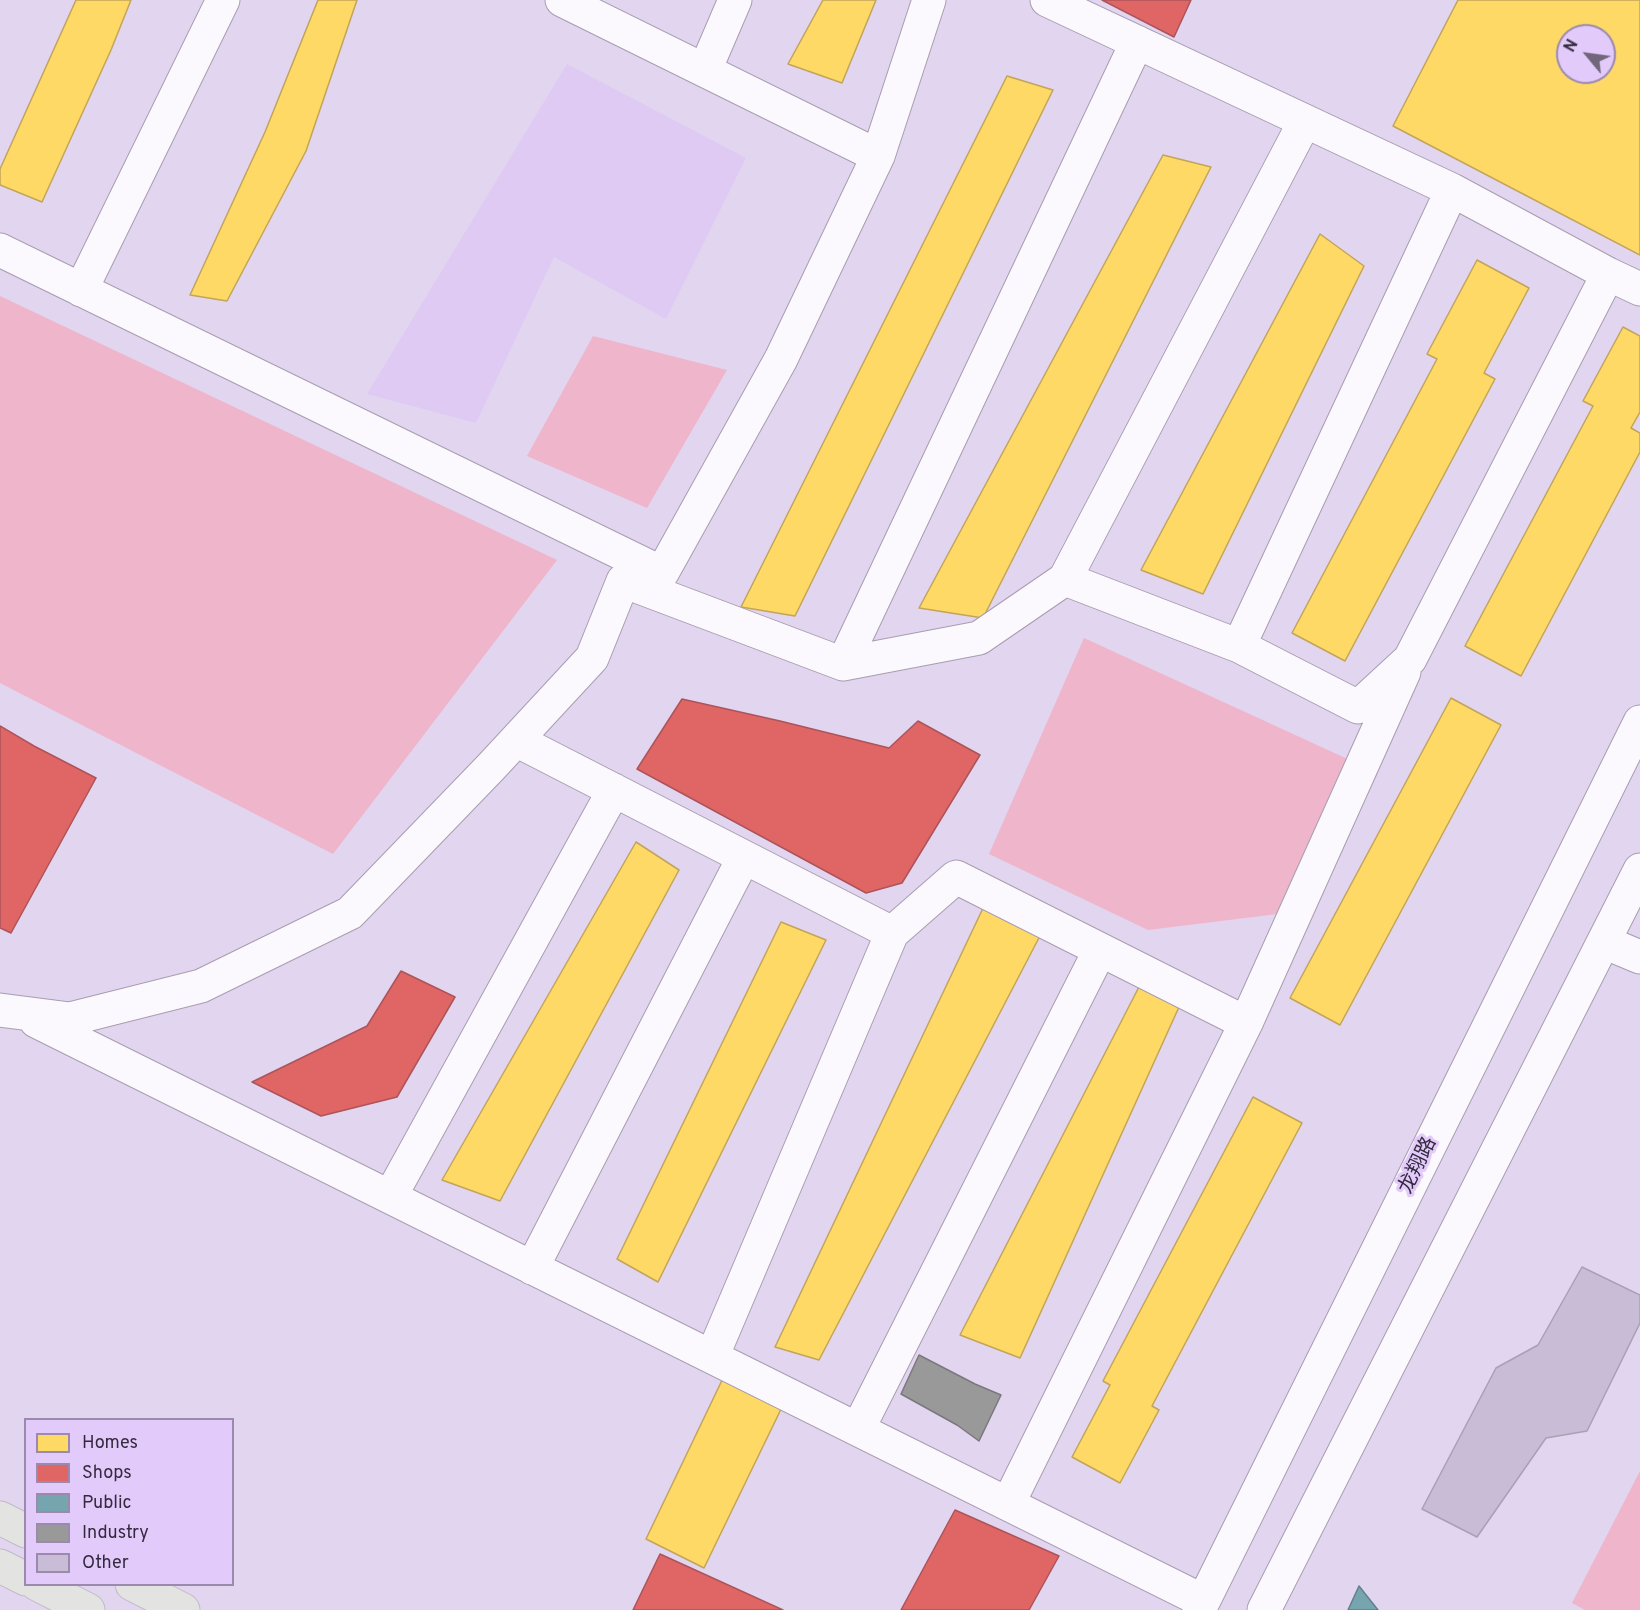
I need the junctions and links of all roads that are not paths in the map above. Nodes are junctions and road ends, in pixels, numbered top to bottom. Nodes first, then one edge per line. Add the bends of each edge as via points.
1 (223, 0) edge
2 (562, 0) edge
3 (735, 0) edge
4 (929, 0) edge
5 (1047, 0) edge
6 (1137, 42) junction
7 (705, 70) junction
8 (1305, 121) junction
9 (878, 156) junction
10 (1452, 190) junction
11 (0, 250) edge
12 (1608, 274) junction
13 (1640, 289) edge
14 (81, 290) junction
15 (662, 573) junction
16 (1065, 579) junction
17 (623, 581) junction
18 (1239, 646) junction
19 (1410, 659) junction
20 (843, 664) junction
21 (1640, 722) edge
22 (516, 740) junction
23 (614, 790) junction
24 (744, 857) junction
25 (1640, 870) edge
26 (892, 933) junction
27 (1604, 942) junction
28 (1100, 950) junction
29 (1640, 957) edge
30 (9, 1011) edge
31 (1246, 1023) junction
32 (390, 1197) junction
33 (532, 1268) junction
34 (712, 1357) junction
35 (858, 1429) junction
36 (1008, 1504) junction
37 (0, 1518) edge
38 (24, 1530) edge
39 (0, 1566) edge
40 (24, 1578) edge
41 (41, 1586) edge
42 (136, 1586) edge
43 (1201, 1606) edge
44 (88, 1610) edge
45 (183, 1610) edge
46 (1264, 1610) edge

1 - 14 street
2 - 7 street
3 - 7 street
4 - 9 street
5 - 6 street
6 - 8 street
6 - 20 street
7 - 9 street
8 - 10 street
8 - 16 street
9 - 15 street via 781,359
10 - 12 street
10 - 18 street
11 - 14 street
12 - 13 street
12 - 19 street
14 - 15 street
15 - 17 street
16 - 18 street
16 - 20 street via 980,638
17 - 20 street
17 - 22 street via 592,658
18 - 19 street via 1358,707
19 - 31 street
21 - 43 street, 龙翔路
22 - 23 street
22 - 30 street via 350,914 201,986 70,1019
23 - 24 street
23 - 32 street
24 - 26 street
24 - 33 street
25 - 27 street
26 - 28 street via 956,877
26 - 34 street
27 - 29 street
27 - 46 street
28 - 31 street
28 - 35 street
30 - 32 street
31 - 36 street
32 - 33 street
33 - 34 street
34 - 35 street
35 - 36 street
36 - 43 street
37 - 38 main road
39 - 40 main road
41 - 44 main road
42 - 45 main road

